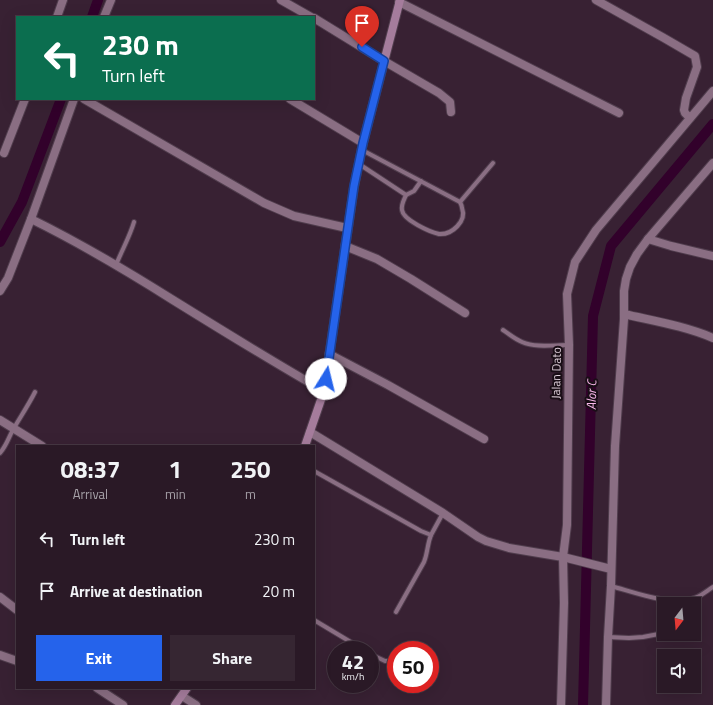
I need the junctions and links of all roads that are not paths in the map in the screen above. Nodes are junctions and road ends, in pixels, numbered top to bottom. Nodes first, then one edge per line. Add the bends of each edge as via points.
1 (64, 0) edge
2 (111, 0) edge
3 (281, 0) edge
4 (596, 0) edge
5 (399, 1) edge
6 (57, 16) edge
7 (104, 16) edge
8 (309, 16) edge
9 (315, 19) edge
10 (384, 61) junction
11 (713, 91) edge
12 (24, 100) edge
13 (74, 100) edge
14 (86, 100) edge
15 (292, 100) edge
16 (451, 112) dead end
17 (618, 113) dead end
18 (690, 118) junction
19 (363, 146) junction
20 (4, 153) dead end
21 (494, 163) dead end
22 (713, 163) edge
23 (359, 164) junction
24 (421, 181) junction
25 (406, 195) junction
26 (460, 202) junction
27 (31, 219) junction
28 (134, 222) dead end
29 (347, 228) junction
30 (648, 239) junction
31 (345, 246) junction
32 (713, 256) edge
33 (116, 265) junction
34 (0, 291) edge
35 (465, 313) dead end
36 (624, 314) junction
37 (503, 330) dead end
38 (713, 338) edge
39 (569, 345) junction
40 (329, 354) junction
41 (324, 391) junction
42 (35, 392) dead end
43 (0, 420) edge
44 (13, 429) junction
45 (310, 432) junction
46 (484, 439) dead end
47 (40, 445) edge
48 (305, 445) edge
49 (0, 452) edge
50 (315, 472) edge
51 (443, 513) junction
52 (432, 534) junction
53 (565, 558) junction
54 (609, 568) junction
55 (611, 586) junction
56 (713, 587) edge
57 (0, 597) edge
58 (16, 609) edge
59 (396, 612) dead end
60 (315, 621) edge
61 (657, 634) edge
62 (608, 637) junction
63 (349, 641) edge
64 (0, 655) edge
65 (16, 661) edge
66 (99, 689) edge
67 (186, 689) edge
68 (182, 696) junction
69 (123, 705) edge
70 (174, 705) edge
71 (196, 705) edge
72 (561, 705) edge
73 (606, 705) edge

1 - 6 street
2 - 7 street
3 - 8 street
4 - 18 street via 695,56 697,67 684,110
5 - 10 main road
5 - 17 street
9 - 10 street
10 - 16 street via 439,92 450,102
10 - 19 main road
11 - 18 street, Jalan Dato
12 - 20 street
13 - 27 street
14 - 29 street via 264,203 294,216
15 - 19 street
18 - 39 street, Jalan Dato via 596,230 575,262 567,294
19 - 23 main road
19 - 24 lane
21 - 26 lane
22 - 30 street
23 - 25 lane
23 - 29 main road
24 - 25 lane via 414,191
24 - 26 lane
25 - 26 lane via 401,208 403,214 417,224 440,234 449,232 459,224 463,212
27 - 33 street
27 - 34 street via 8,278
28 - 33 lane
29 - 31 main road
30 - 32 street
30 - 36 street via 630,267 624,291
31 - 35 street via 378,259
31 - 40 main road
33 - 41 street
36 - 38 street via 700,332
36 - 54 street
37 - 39 lane via 522,342 543,346
39 - 53 street, Jalan Dato
40 - 41 main road
40 - 46 street
41 - 45 main road
42 - 44 lane
43 - 44 street
44 - 47 street
44 - 49 lane via 8,442
45 - 48 main road
45 - 51 street
50 - 52 lane via 421,531
51 - 52 lane
51 - 53 street via 486,541 509,548
52 - 59 lane via 424,562
53 - 54 street
53 - 72 street, Jalan Dato
54 - 55 street
55 - 56 lane via 648,596 681,600 697,597
55 - 62 street
57 - 58 street
60 - 63 lane
61 - 62 lane via 629,638
62 - 73 street
64 - 65 street
66 - 69 street
67 - 68 main road
68 - 70 main road
68 - 71 street

